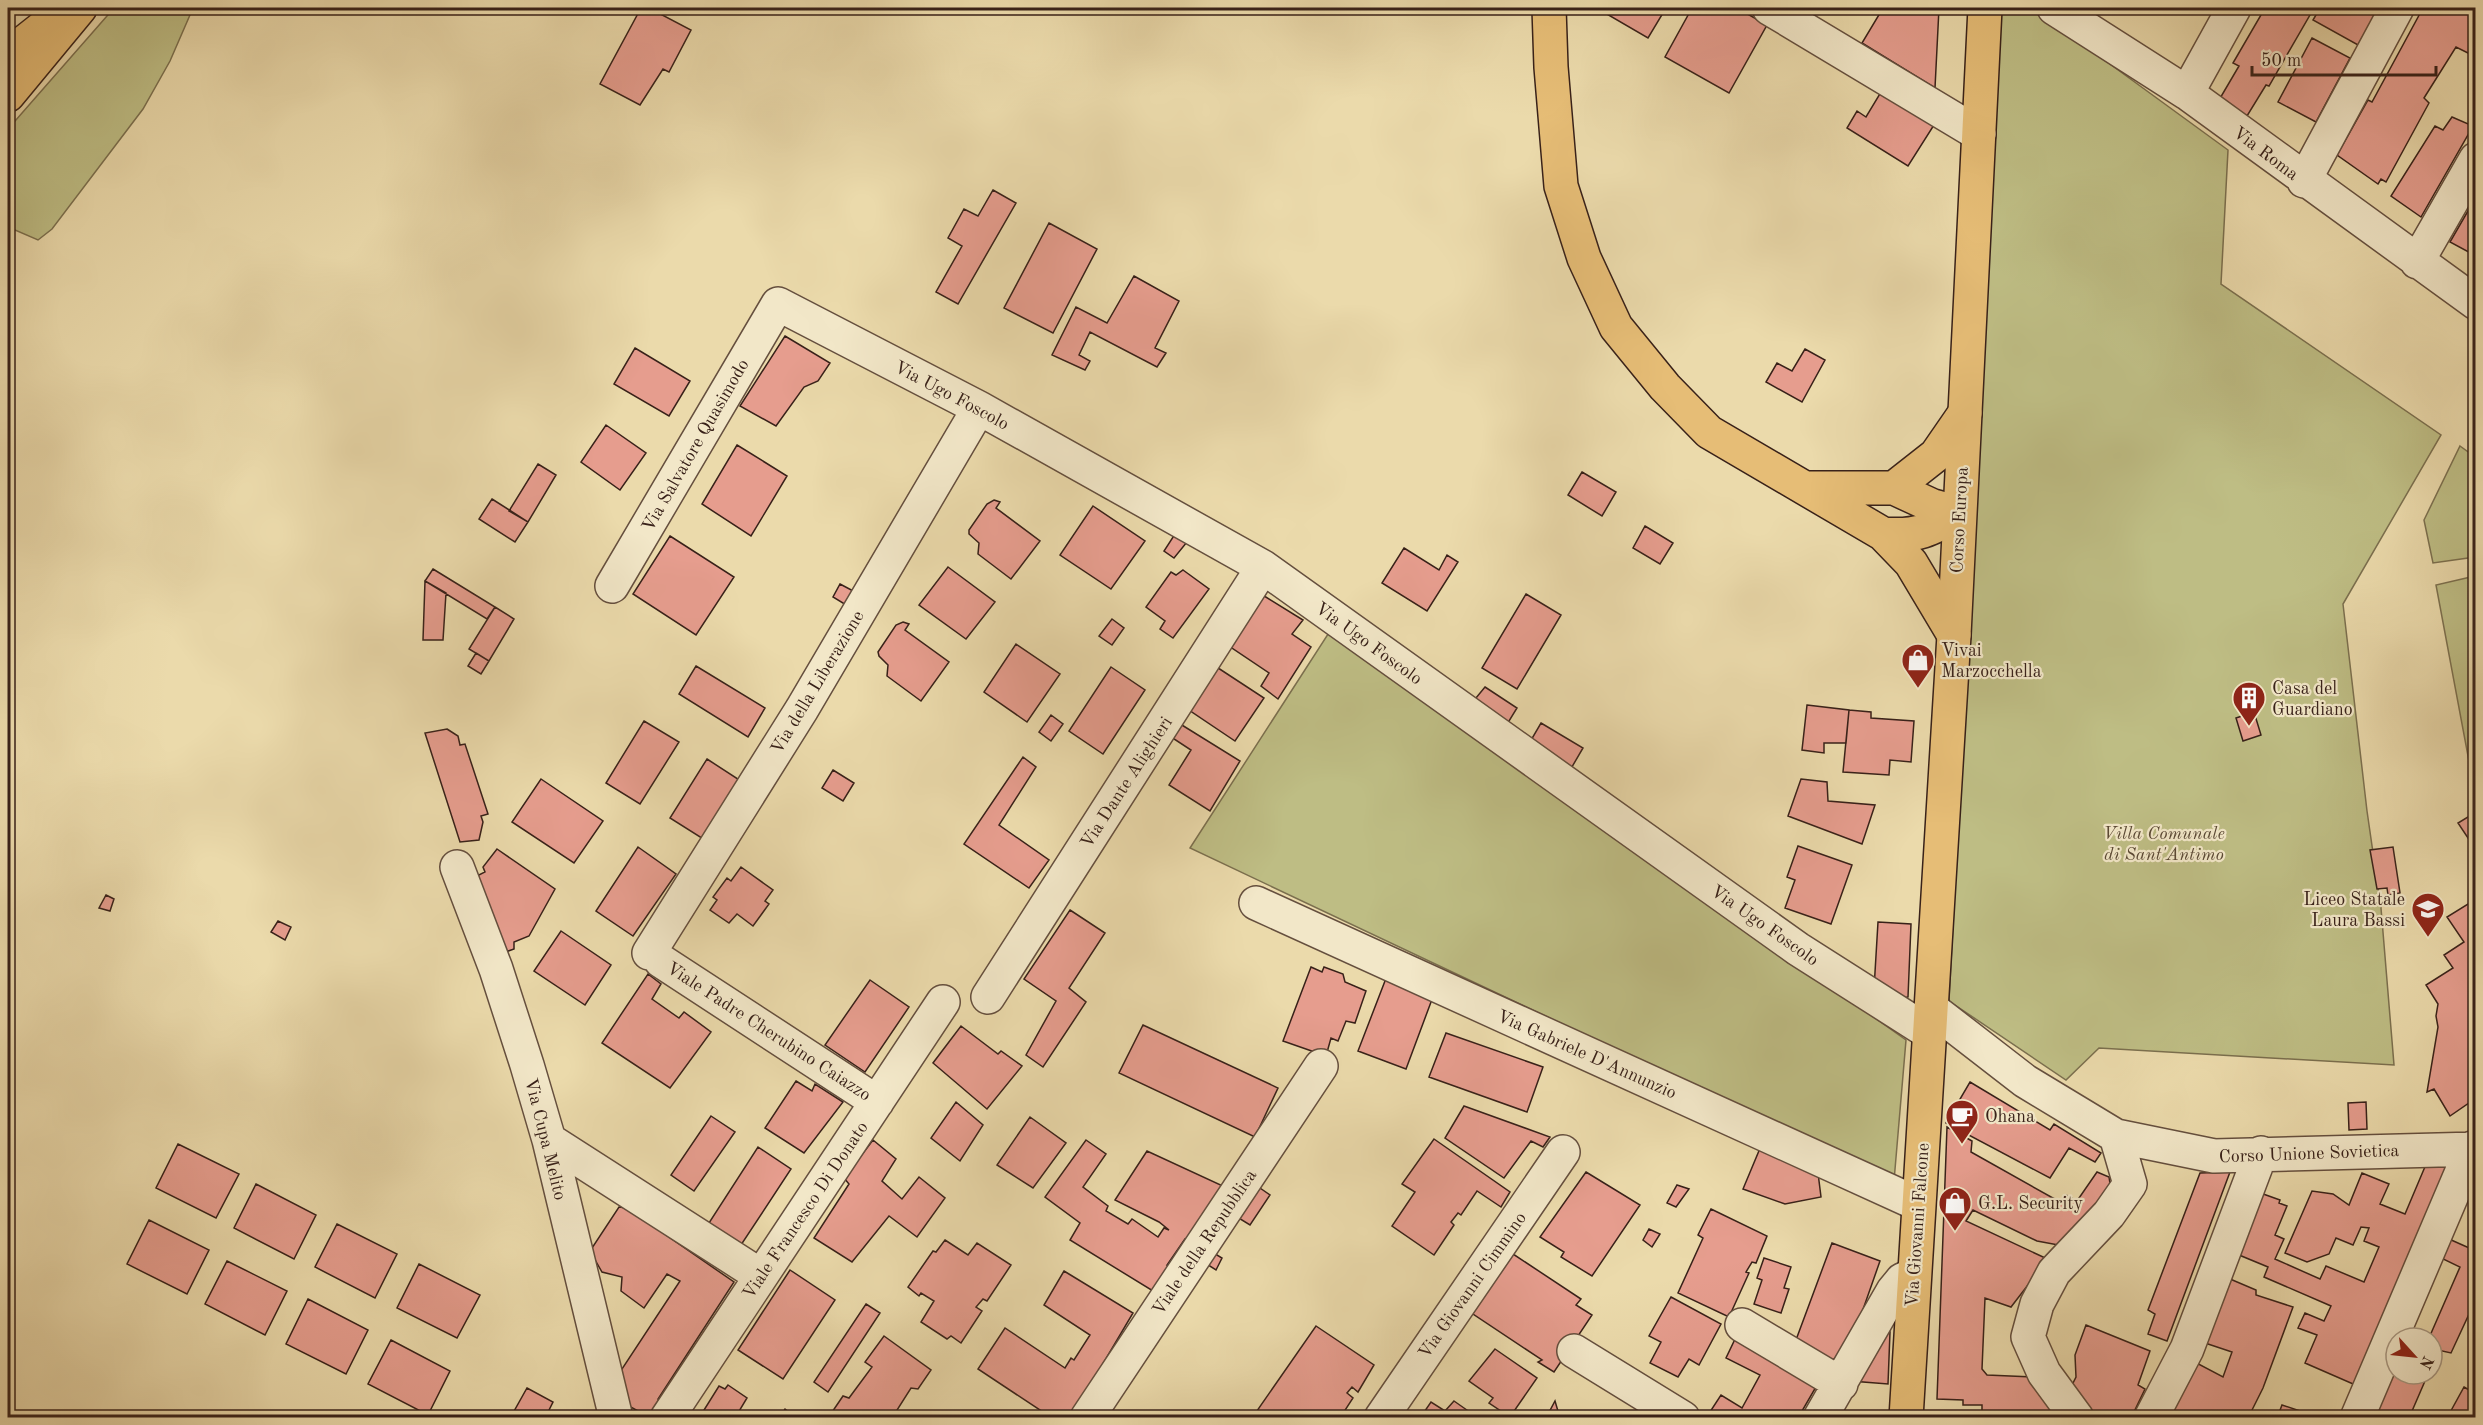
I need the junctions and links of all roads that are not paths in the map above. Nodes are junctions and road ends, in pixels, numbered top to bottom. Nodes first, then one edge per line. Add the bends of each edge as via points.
1 (69, 8) edge
2 (80, 8) edge
3 (1540, 8) edge
4 (1549, 8) edge
5 (1769, 8) edge
6 (1985, 8) edge
7 (2234, 8) edge
8 (2397, 8) edge
9 (2064, 10) edge
10 (8, 55) edge
11 (1551, 67) junction
12 (2187, 93) junction
13 (8, 95) edge
14 (1979, 134) junction
15 (2475, 159) edge
16 (2304, 181) junction
17 (2417, 262) junction
18 (2475, 303) edge
19 (777, 304) joint
20 (979, 408) junction
21 (1965, 413) junction
22 (1808, 488) junction
23 (1894, 488) junction
24 (1959, 513) junction
25 (1883, 534) junction
26 (1263, 567) junction
27 (612, 586) dead end
28 (1954, 635) junction
29 (457, 867) dead end
30 (1256, 903) dead end
31 (655, 957) joint
32 (988, 997) dead end
33 (943, 1002) dead end
34 (1931, 1021) junction
35 (1321, 1066) dead end
36 (877, 1102) junction
37 (2116, 1136) junction
38 (549, 1140) junction
39 (2474, 1149) edge
40 (1563, 1152) dead end
41 (2261, 1153) junction
42 (1918, 1204) junction
43 (1913, 1275) junction
44 (761, 1276) junction
45 (1742, 1325) dead end
46 (1574, 1351) dead end
47 (1842, 1384) junction
48 (616, 1418) edge
49 (667, 1418) edge
50 (1087, 1418) edge
51 (1381, 1418) edge
52 (1683, 1418) edge
53 (1820, 1418) edge
54 (1906, 1418) edge
55 (2077, 1418) edge
56 (2151, 1418) edge
57 (2357, 1418) edge

1 - 10 main road
2 - 13 main road
3 - 11 main road
4 - 11 main road
5 - 14 street
6 - 14 main road, Corso Europa
7 - 12 street
8 - 16 street
9 - 12 street, Via Roma
11 - 22 main road via 1561,186 1584,258 1616,327 1665,387 1709,432
12 - 16 street, Via Roma
14 - 21 main road, Corso Europa
15 - 17 street
16 - 17 street, Via Roma
17 - 18 street, Via Roma
19 - 20 street, Via Ugo Foscolo
19 - 27 street, Via Salvatore Quasimodo
20 - 26 street, Via Ugo Foscolo
20 - 31 street, Via della Liberazione
21 - 23 main road via 1936,454
21 - 24 main road, Corso Europa
22 - 23 main road
22 - 25 main road
23 - 24 main road
24 - 25 main road via 1931,530 1904,536
24 - 28 main road, Corso Europa
25 - 28 main road via 1911,563
26 - 32 street, Via Dante Alighieri
26 - 34 street, Via Ugo Foscolo via 1798,949
28 - 34 main road, Corso Europa
29 - 38 street, Via Cupa Melito via 496,969
30 - 42 street, Via Gabriele D'Annunzio
31 - 36 street, Viale Padre Cherubino Caiazzo
33 - 36 street, Viale Francesco Di Donato
34 - 37 street, Corso Unione Sovietica
34 - 42 main road, Via Giovanni Falcone
35 - 50 street, Viale della Repubblica
36 - 44 street, Viale Francesco Di Donato
37 - 41 street, Corso Unione Sovietica via 2214,1156
37 - 55 street via 2130,1184 2109,1214 2054,1272 2037,1304 2028,1337 2044,1372
38 - 44 street
38 - 48 street, Via Cupa Melito
39 - 41 street, Corso Unione Sovietica
39 - 57 street
40 - 51 street, Via Giovanni Cimmino
41 - 56 street via 2187,1349
42 - 43 main road, Via Giovanni Falcone
43 - 47 street via 1893,1291
43 - 54 main road, Via Giovanni Falcone
44 - 49 street, Viale Francesco Di Donato
45 - 47 street
46 - 52 street
47 - 53 street

